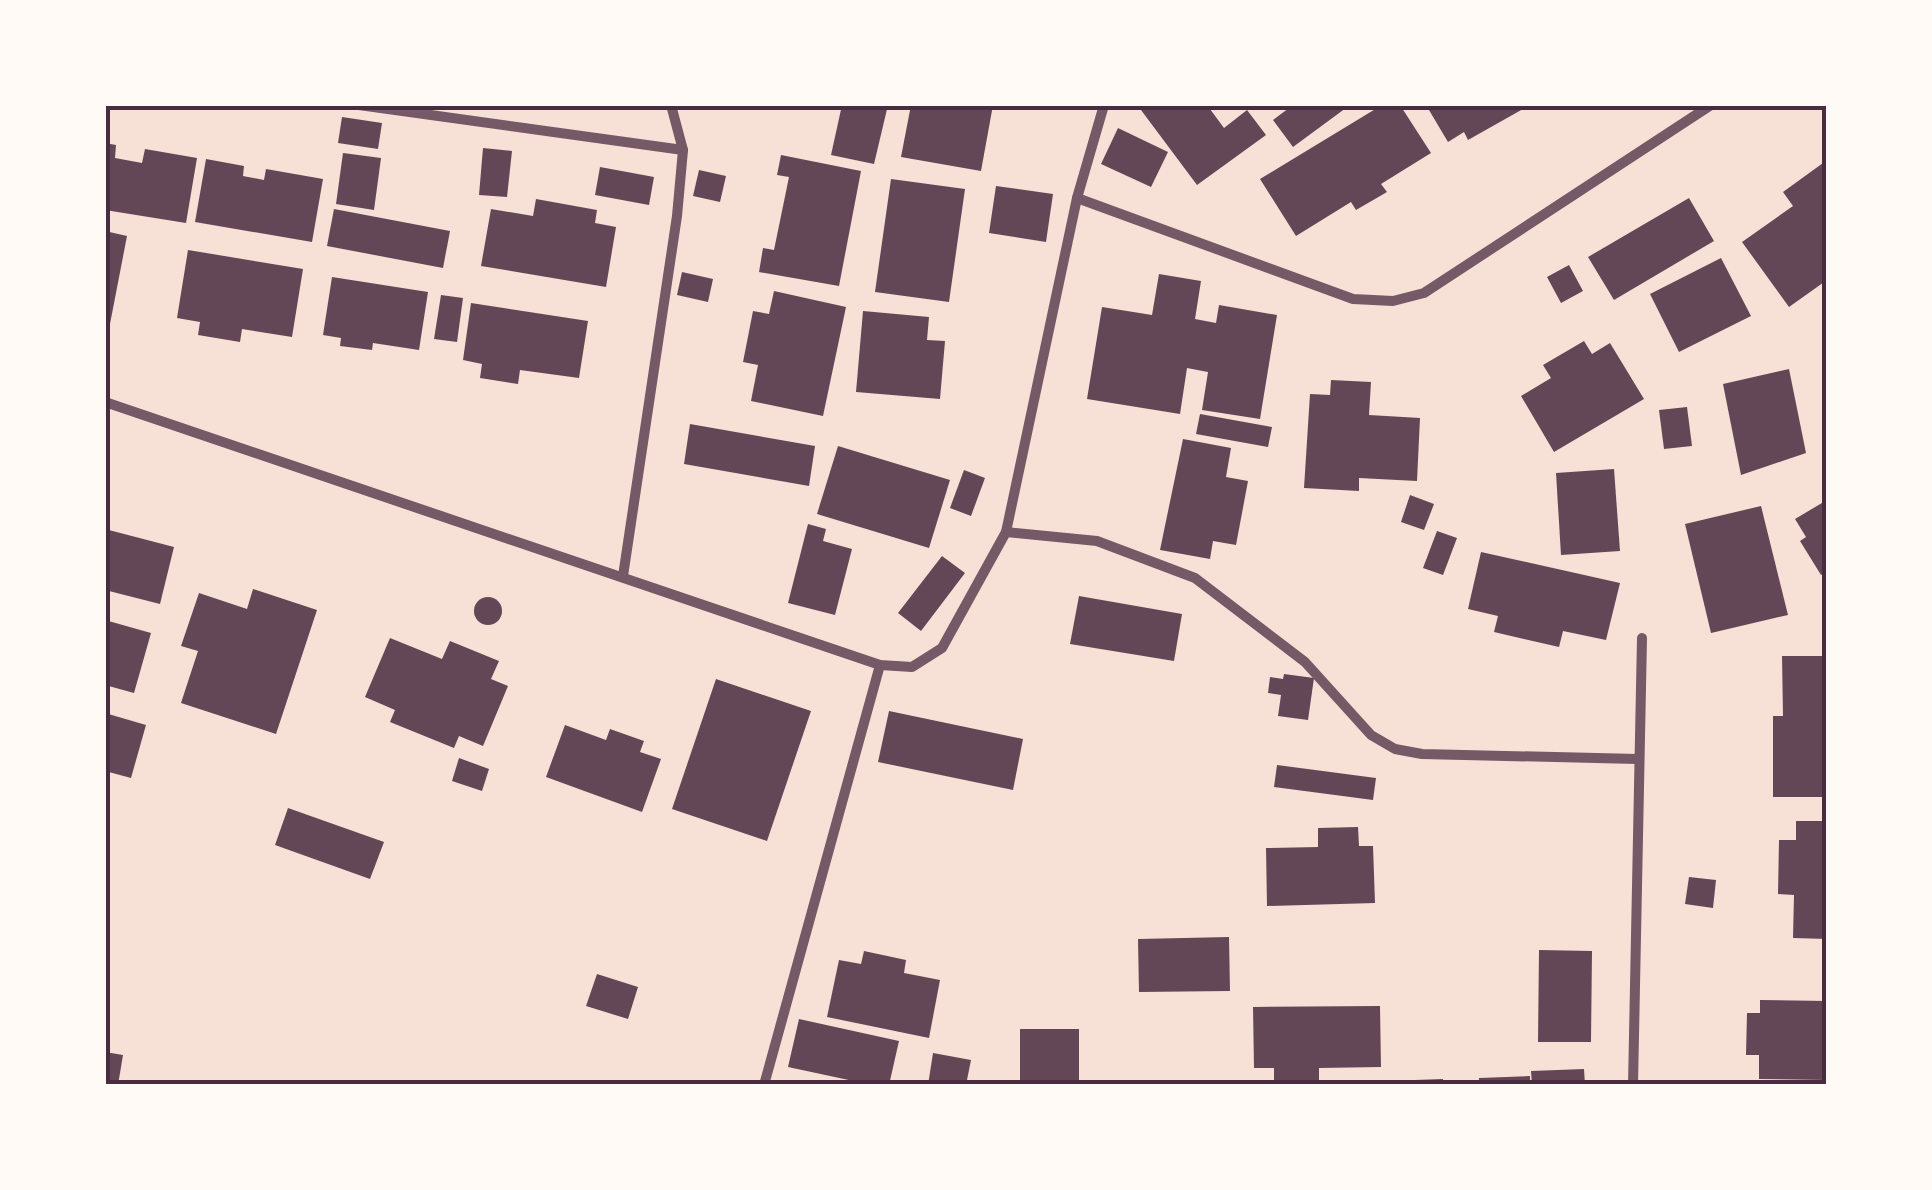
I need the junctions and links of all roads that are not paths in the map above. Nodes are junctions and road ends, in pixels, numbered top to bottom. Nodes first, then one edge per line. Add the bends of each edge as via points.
1 (359, 105) edge
2 (671, 105) edge
3 (1104, 105) edge
4 (1711, 105) edge
5 (683, 150) junction
6 (1077, 198) junction
7 (105, 402) edge
8 (1006, 532) junction
9 (623, 576) junction
10 (1642, 638) dead end
11 (880, 665) junction
12 (1638, 759) junction
13 (764, 1085) edge
14 (1633, 1085) edge

1 - 5 street
2 - 5 street
3 - 6 street
4 - 6 street via 1424,293 1393,301 1352,299
5 - 9 street
6 - 8 street
7 - 9 street
8 - 11 street via 942,648 912,667
8 - 12 street via 1098,540 1195,578 1305,662 1394,749
9 - 11 street
10 - 12 street
11 - 13 street
12 - 14 street

